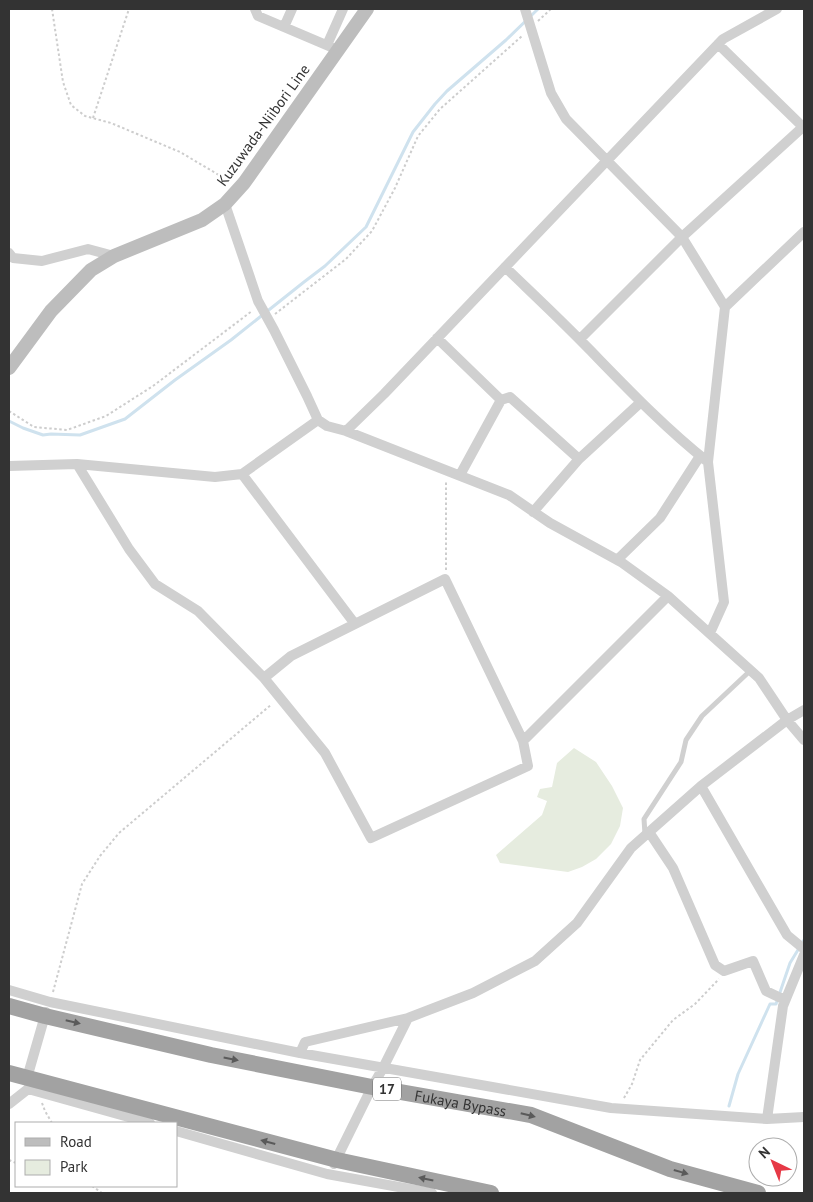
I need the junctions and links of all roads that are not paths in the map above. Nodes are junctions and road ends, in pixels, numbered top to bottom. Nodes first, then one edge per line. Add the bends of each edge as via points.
1 (254, 9) edge
2 (292, 9) edge
3 (343, 9) edge
4 (367, 9) edge
5 (777, 9) edge
6 (526, 10) edge
7 (284, 27) junction
8 (718, 44) junction
9 (332, 47) junction
10 (804, 126) edge
11 (607, 160) junction
12 (225, 204) junction
13 (804, 232) edge
14 (682, 237) junction
15 (9, 253) edge
16 (114, 256) junction
17 (505, 267) junction
18 (725, 306) junction
19 (438, 338) junction
20 (580, 339) junction
21 (9, 368) edge
22 (501, 400) junction
23 (642, 402) junction
24 (318, 420) junction
25 (346, 431) junction
26 (580, 459) junction
27 (704, 459) junction
28 (77, 464) junction
29 (9, 466) edge
30 (242, 474) junction
31 (460, 475) junction
32 (533, 512) junction
33 (617, 560) junction
34 (668, 596) junction
35 (355, 624) junction
36 (710, 633) junction
37 (751, 670) junction
38 (264, 678) junction
39 (804, 710) edge
40 (787, 720) junction
41 (804, 740) edge
42 (523, 741) junction
43 (701, 786) junction
44 (647, 833) junction
45 (804, 949) edge
46 (804, 955) edge
47 (9, 990) edge
48 (785, 1000) junction
49 (9, 1006) edge
50 (47, 1009) junction
51 (408, 1018) junction
52 (300, 1053) junction
53 (384, 1068) junction
54 (9, 1073) edge
55 (31, 1086) junction
56 (372, 1086) junction
57 (9, 1104) edge
58 (804, 1117) edge
59 (767, 1119) junction
60 (147, 1122) edge
61 (178, 1132) edge
62 (337, 1160) junction
63 (328, 1174) junction
64 (432, 1193) edge
65 (491, 1193) edge
66 (758, 1193) edge

1 - 7 street via 258,16
2 - 7 street
3 - 9 street
4 - 9 main road, Kuzuwada-Niibori Line
5 - 8 street
6 - 11 street via 551,93 566,119
7 - 9 street
8 - 10 street
8 - 11 street
9 - 12 main road, Kuzuwada-Niibori Line via 239,188
10 - 14 street
11 - 14 street
11 - 17 street
12 - 16 main road, Kuzuwada-Niibori Line via 202,220
12 - 24 street via 260,306
13 - 18 street
14 - 18 street
14 - 20 street
15 - 16 street via 13,258 42,261 88,249
16 - 21 main road, Kuzuwada-Niibori Line via 91,270 58,304
17 - 19 street
17 - 20 street
18 - 27 street
19 - 22 street
19 - 25 street
20 - 23 street
22 - 26 street via 510,397
22 - 31 street
23 - 26 street
23 - 27 street
24 - 25 street via 326,426
24 - 30 street
25 - 31 street
26 - 32 street
27 - 33 street via 660,518
27 - 36 street via 724,602
28 - 29 street
28 - 30 street via 216,477
28 - 38 street via 129,549 156,584 198,611
30 - 35 street
31 - 32 street via 510,495
32 - 33 street
33 - 34 street
34 - 36 street
34 - 42 street
35 - 38 street via 291,656
35 - 42 street via 446,580
36 - 37 street
37 - 40 street
37 - 44 lane via 702,716 686,740 681,762 644,819
38 - 42 street via 325,753 371,838 528,766
39 - 40 street
40 - 41 street
40 - 43 street
43 - 44 street
43 - 45 street via 786,935
44 - 48 street via 672,868 715,965 724,971 753,961 766,991
44 - 51 street via 631,848 577,922 535,960 473,993
46 - 48 street
47 - 50 street
48 - 59 street
49 - 50 highway, Fukaya Bypass / 17
50 - 52 street via 147,1023
50 - 55 street
50 -> 56 highway, Fukaya Bypass / 17 via 211,1055
51 - 52 street via 305,1042
51 - 53 street
52 - 53 street
53 - 56 street
53 - 59 street via 618,1109
54 - 55 highway
55 - 57 street
55 - 60 street
62 -> 55 highway
56 - 62 street
56 -> 66 highway, Fukaya Bypass / 17 via 530,1115 670,1169
58 - 59 street
61 - 63 street
62 - 63 street
65 -> 62 highway
63 - 64 street

